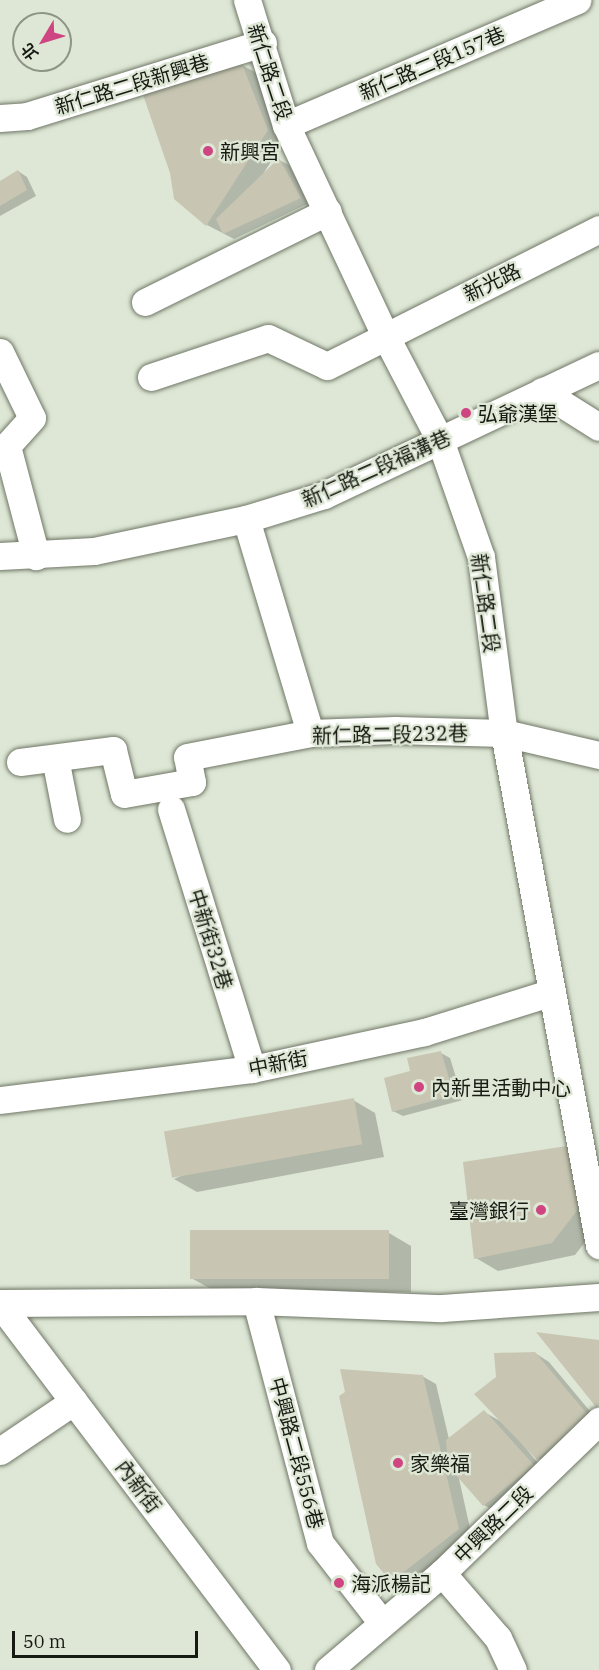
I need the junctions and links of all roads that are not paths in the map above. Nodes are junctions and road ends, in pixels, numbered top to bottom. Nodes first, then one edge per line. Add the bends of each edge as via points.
1 (247, 0) edge
2 (578, 0) edge
3 (262, 43) junction
4 (0, 118) edge
5 (286, 125) junction
6 (328, 211) junction
7 (599, 229) edge
8 (145, 302) dead end
9 (385, 335) junction
10 (0, 352) edge
11 (599, 365) edge
12 (151, 377) dead end
13 (542, 391) junction
14 (599, 427) edge
15 (440, 440) junction
16 (246, 519) junction
17 (0, 556) edge
18 (36, 556) junction
19 (504, 733) junction
20 (310, 734) junction
21 (599, 756) edge
22 (55, 758) junction
23 (20, 762) dead end
24 (171, 809) dead end
25 (67, 819) dead end
26 (549, 993) junction
27 (252, 1069) junction
28 (0, 1100) edge
29 (599, 1245) edge
30 (599, 1297) edge
31 (256, 1301) junction
32 (0, 1303) edge
33 (74, 1401) junction
34 (599, 1421) edge
35 (0, 1451) edge
36 (442, 1573) junction
37 (382, 1623) junction
38 (277, 1670) edge
39 (328, 1670) edge
40 (513, 1670) edge

1 - 3 street, 新仁路二段
2 - 5 street, 新仁路二段157巷
3 - 4 street, 新仁路二段新興巷 via 27,116
3 - 5 street, 新仁路二段
5 - 6 street, 新仁路二段
6 - 8 street
6 - 9 street, 新仁路二段
7 - 9 street, 新光路
9 - 12 street, 新光路 via 327,366 268,338
9 - 15 street, 新仁路二段
10 - 18 street via 32,418 7,446
11 - 13 street, 新仁路二段福溝巷
13 - 14 street
13 - 15 street, 新仁路二段福溝巷
15 - 16 street, 新仁路二段福溝巷 via 324,495
15 - 19 street, 新仁路二段 via 481,557
16 - 18 street, 新仁路二段福溝巷 via 94,551
16 - 20 street
17 - 18 street, 新仁路二段福溝巷
19 - 20 street, 新仁路二段232巷 via 395,730
19 - 21 street, 新仁路二段232巷
19 - 26 street, 新仁路二段
20 - 22 street, 新仁路二段232巷 via 187,757 192,782 124,794 113,750
22 - 23 street, 新仁路二段232巷
22 - 25 street
24 - 27 street, 中新街32巷
26 - 27 street, 中新街 via 424,1032
26 - 29 street, 新仁路二段
27 - 28 street, 中新街
30 - 31 street via 442,1308
31 - 32 street
31 - 37 street, 中興路二段556巷 via 320,1543
32 - 33 street, 內新街
33 - 35 street
33 - 38 street, 內新街
34 - 36 street, 中興路二段
36 - 37 street, 中興路二段
36 - 40 street via 498,1638
37 - 39 street, 中興路二段

